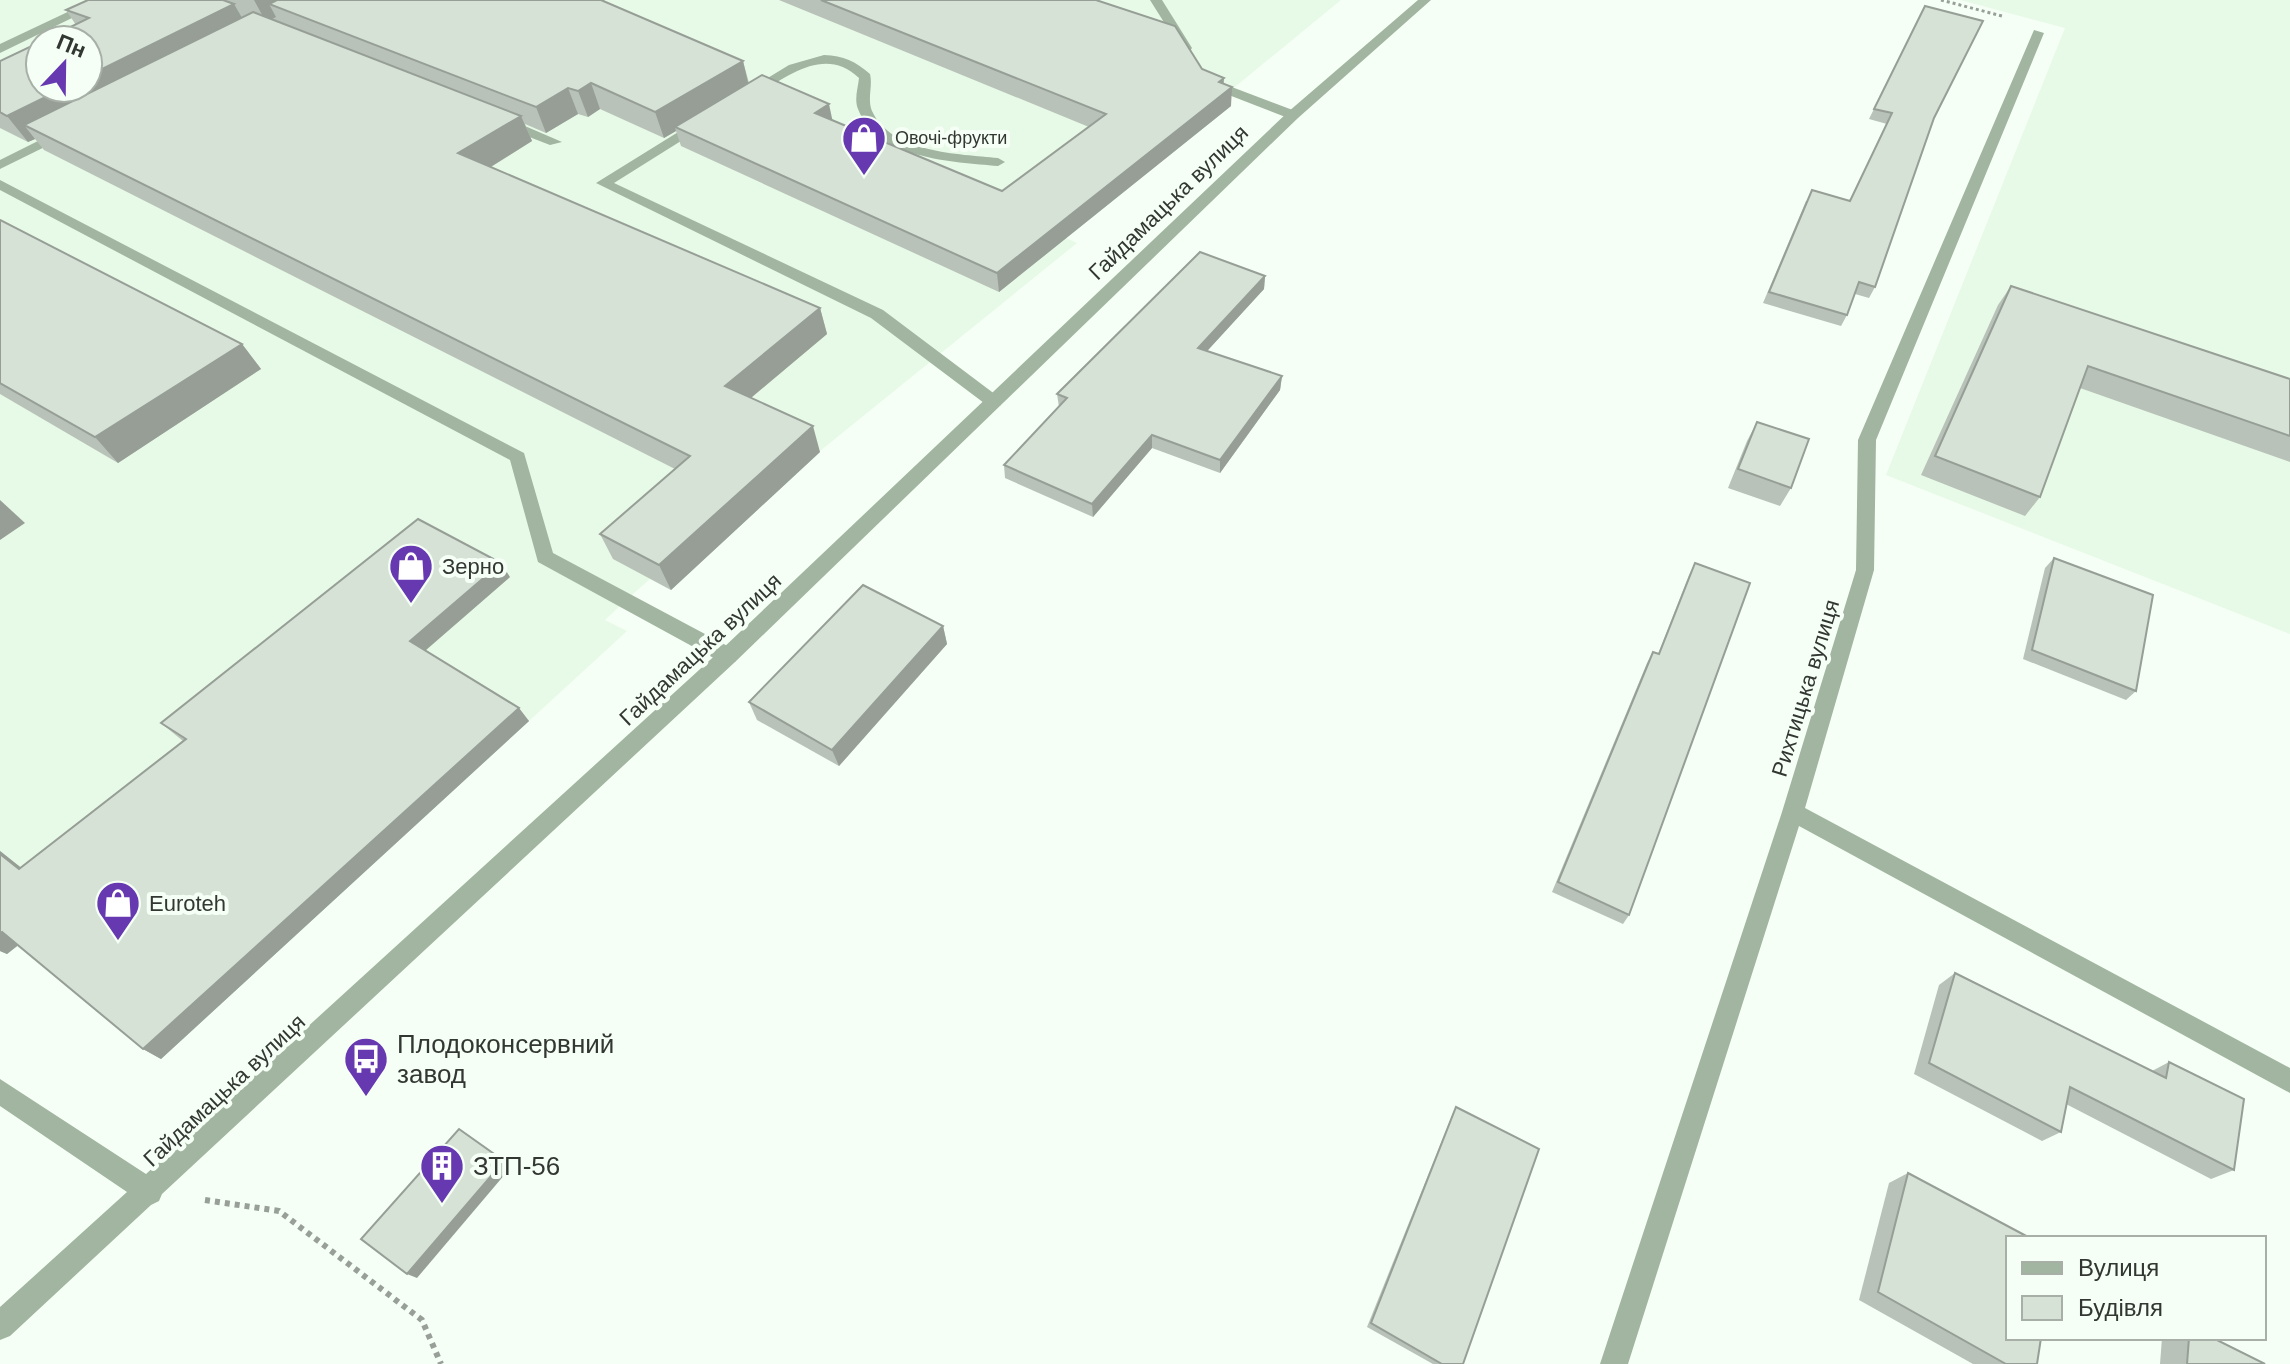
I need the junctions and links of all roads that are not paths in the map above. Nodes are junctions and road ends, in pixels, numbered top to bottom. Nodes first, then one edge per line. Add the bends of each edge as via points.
1 (103, 0) edge
2 (1156, 0) edge
3 (1425, 0) edge
4 (2038, 33) road end
5 (0, 49) edge
6 (736, 102) edge
7 (1293, 115) junction
8 (710, 118) edge
9 (498, 120) edge
10 (70, 129) edge
11 (555, 142) dead end
12 (998, 162) dead end
13 (0, 165) edge
14 (0, 184) edge
15 (994, 402) junction
16 (728, 656) junction
17 (1793, 812) junction
18 (2290, 1081) edge
19 (0, 1091) edge
20 (150, 1192) junction
21 (0, 1326) edge
22 (1614, 1364) edge

1 - 5 street
2 - 7 street via 1209,84
3 - 7 street, Гайдамацька вулиця
4 - 17 street, Рихтицька вулиця via 1867,440 1865,570
6 - 12 street via 806,62 840,60 865,77 862,104 867,117 887,135 934,153
7 - 15 street, Гайдамацька вулиця
8 - 15 street via 603,183 877,314
9 - 11 street
10 - 13 street
14 - 16 street via 518,457 545,557
15 - 16 street, Гайдамацька вулиця
16 - 20 street, Гайдамацька вулиця
17 - 18 street
17 - 22 street, Рихтицька вулиця
19 - 20 street
20 - 21 street, Гайдамацька вулиця

